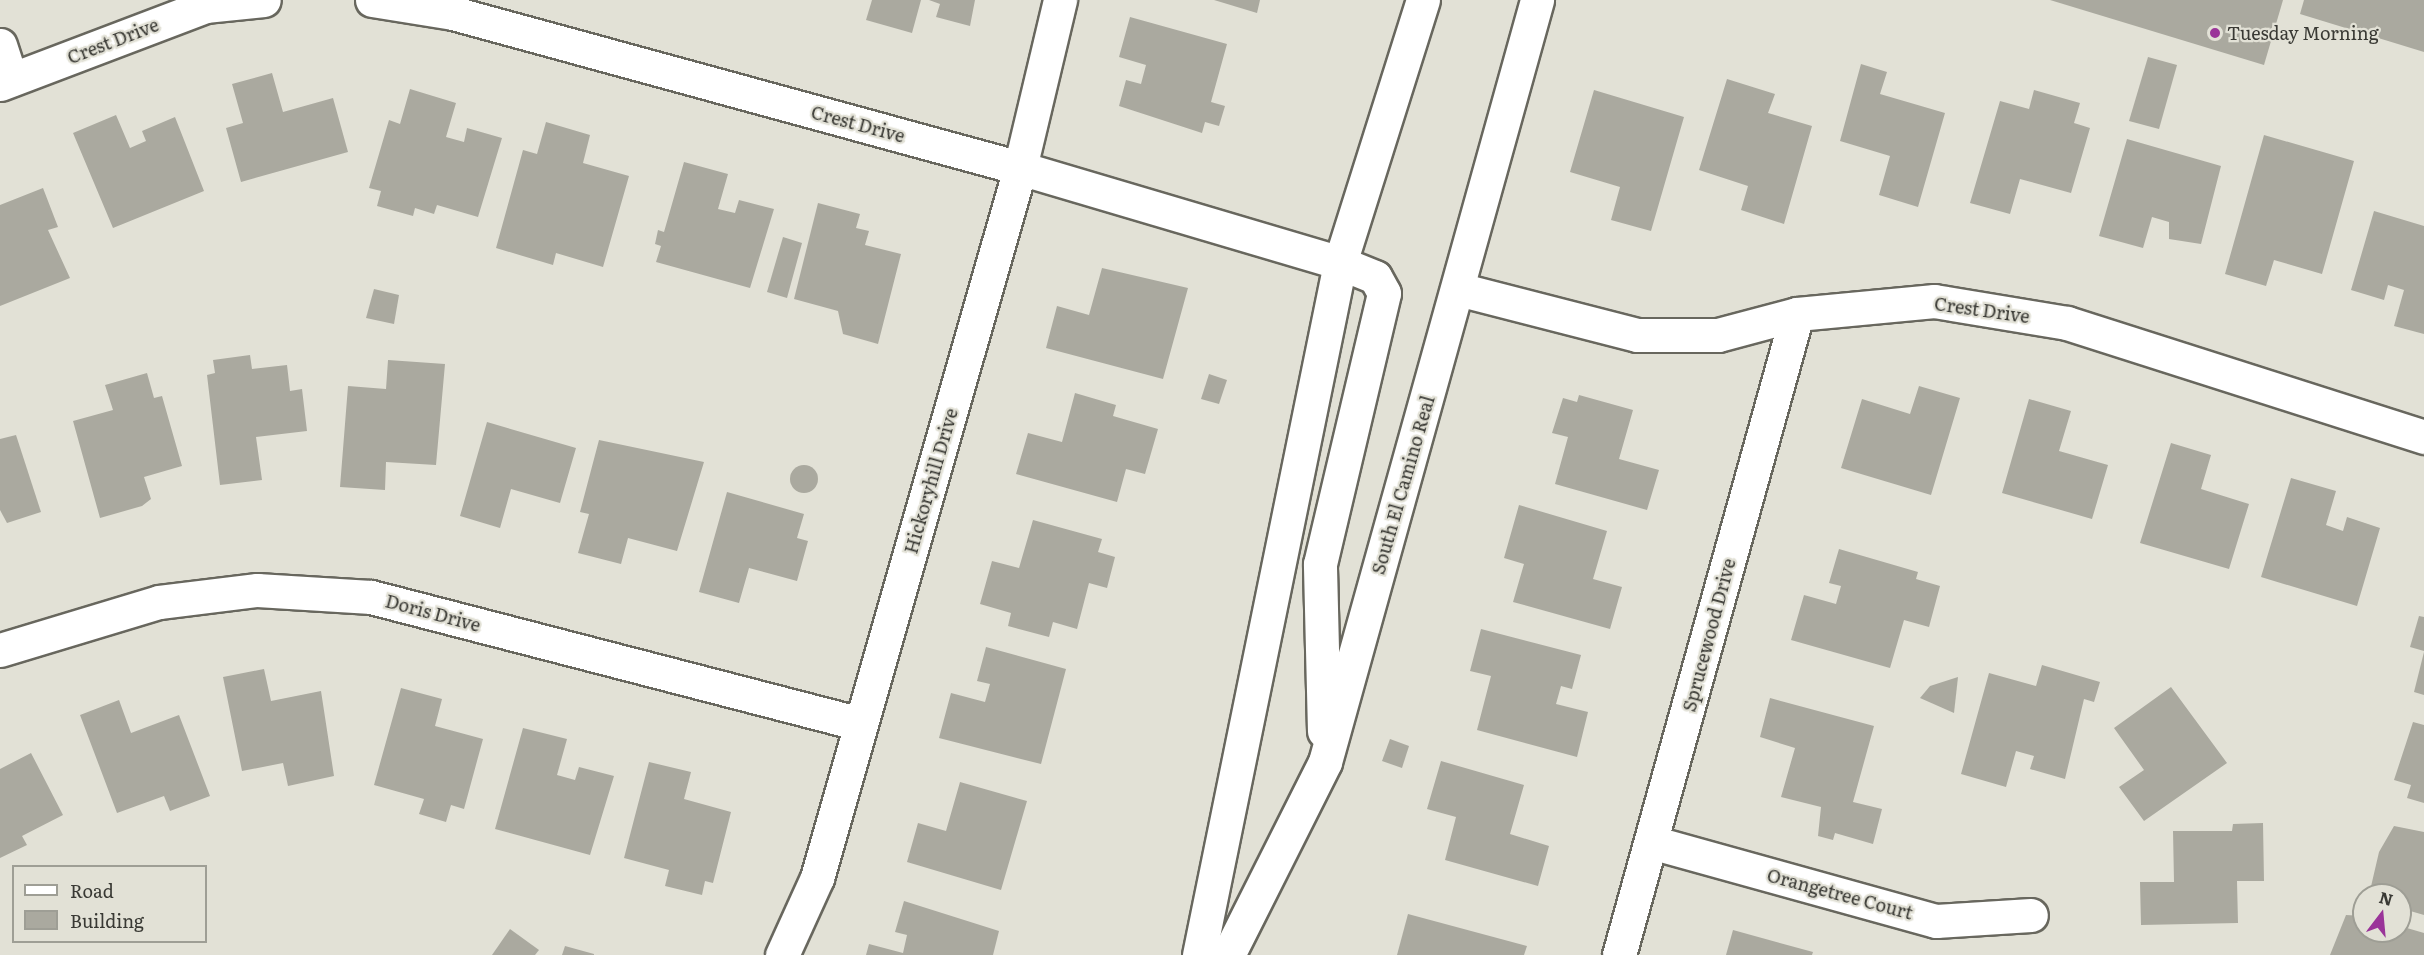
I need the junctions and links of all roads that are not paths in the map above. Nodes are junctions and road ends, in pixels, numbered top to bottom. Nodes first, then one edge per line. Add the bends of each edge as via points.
1 (264, 0) edge
2 (372, 0) edge
3 (1060, 0) edge
4 (1423, 0) edge
5 (1537, 0) edge
6 (0, 45) edge
7 (6, 81) edge
8 (1020, 168) junction
9 (1340, 263) junction
10 (1458, 289) junction
11 (1797, 314) junction
12 (2424, 436) edge
13 (0, 650) edge
14 (861, 724) junction
15 (1325, 762) junction
16 (1651, 842) junction
17 (2031, 915) dead end
18 (782, 955) edge
19 (1199, 955) edge
20 (1228, 955) edge
21 (1619, 955) edge

1 - 7 street, Crest Drive via 205,6
2 - 8 street, Crest Drive via 453,13
3 - 8 street, Hickoryhill Drive
4 - 9 street
5 - 10 street, South El Camino Real
6 - 7 street
8 - 9 street, Crest Drive
8 - 14 street, Hickoryhill Drive
9 - 15 street, Crest Drive via 1375,277 1384,293 1320,564
9 - 19 street
10 - 11 street, Crest Drive via 1636,335 1718,335
10 - 15 street, South El Camino Real
11 - 12 street, Crest Drive via 1934,301 2067,323
11 - 16 street, Sprucewood Drive
13 - 14 street, Doris Drive via 159,602 257,590 371,597
14 - 18 street, Hickoryhill Drive via 817,878
15 - 20 street, South El Camino Real
16 - 17 street, Orangetree Court via 1936,921
16 - 21 street, Sprucewood Drive

